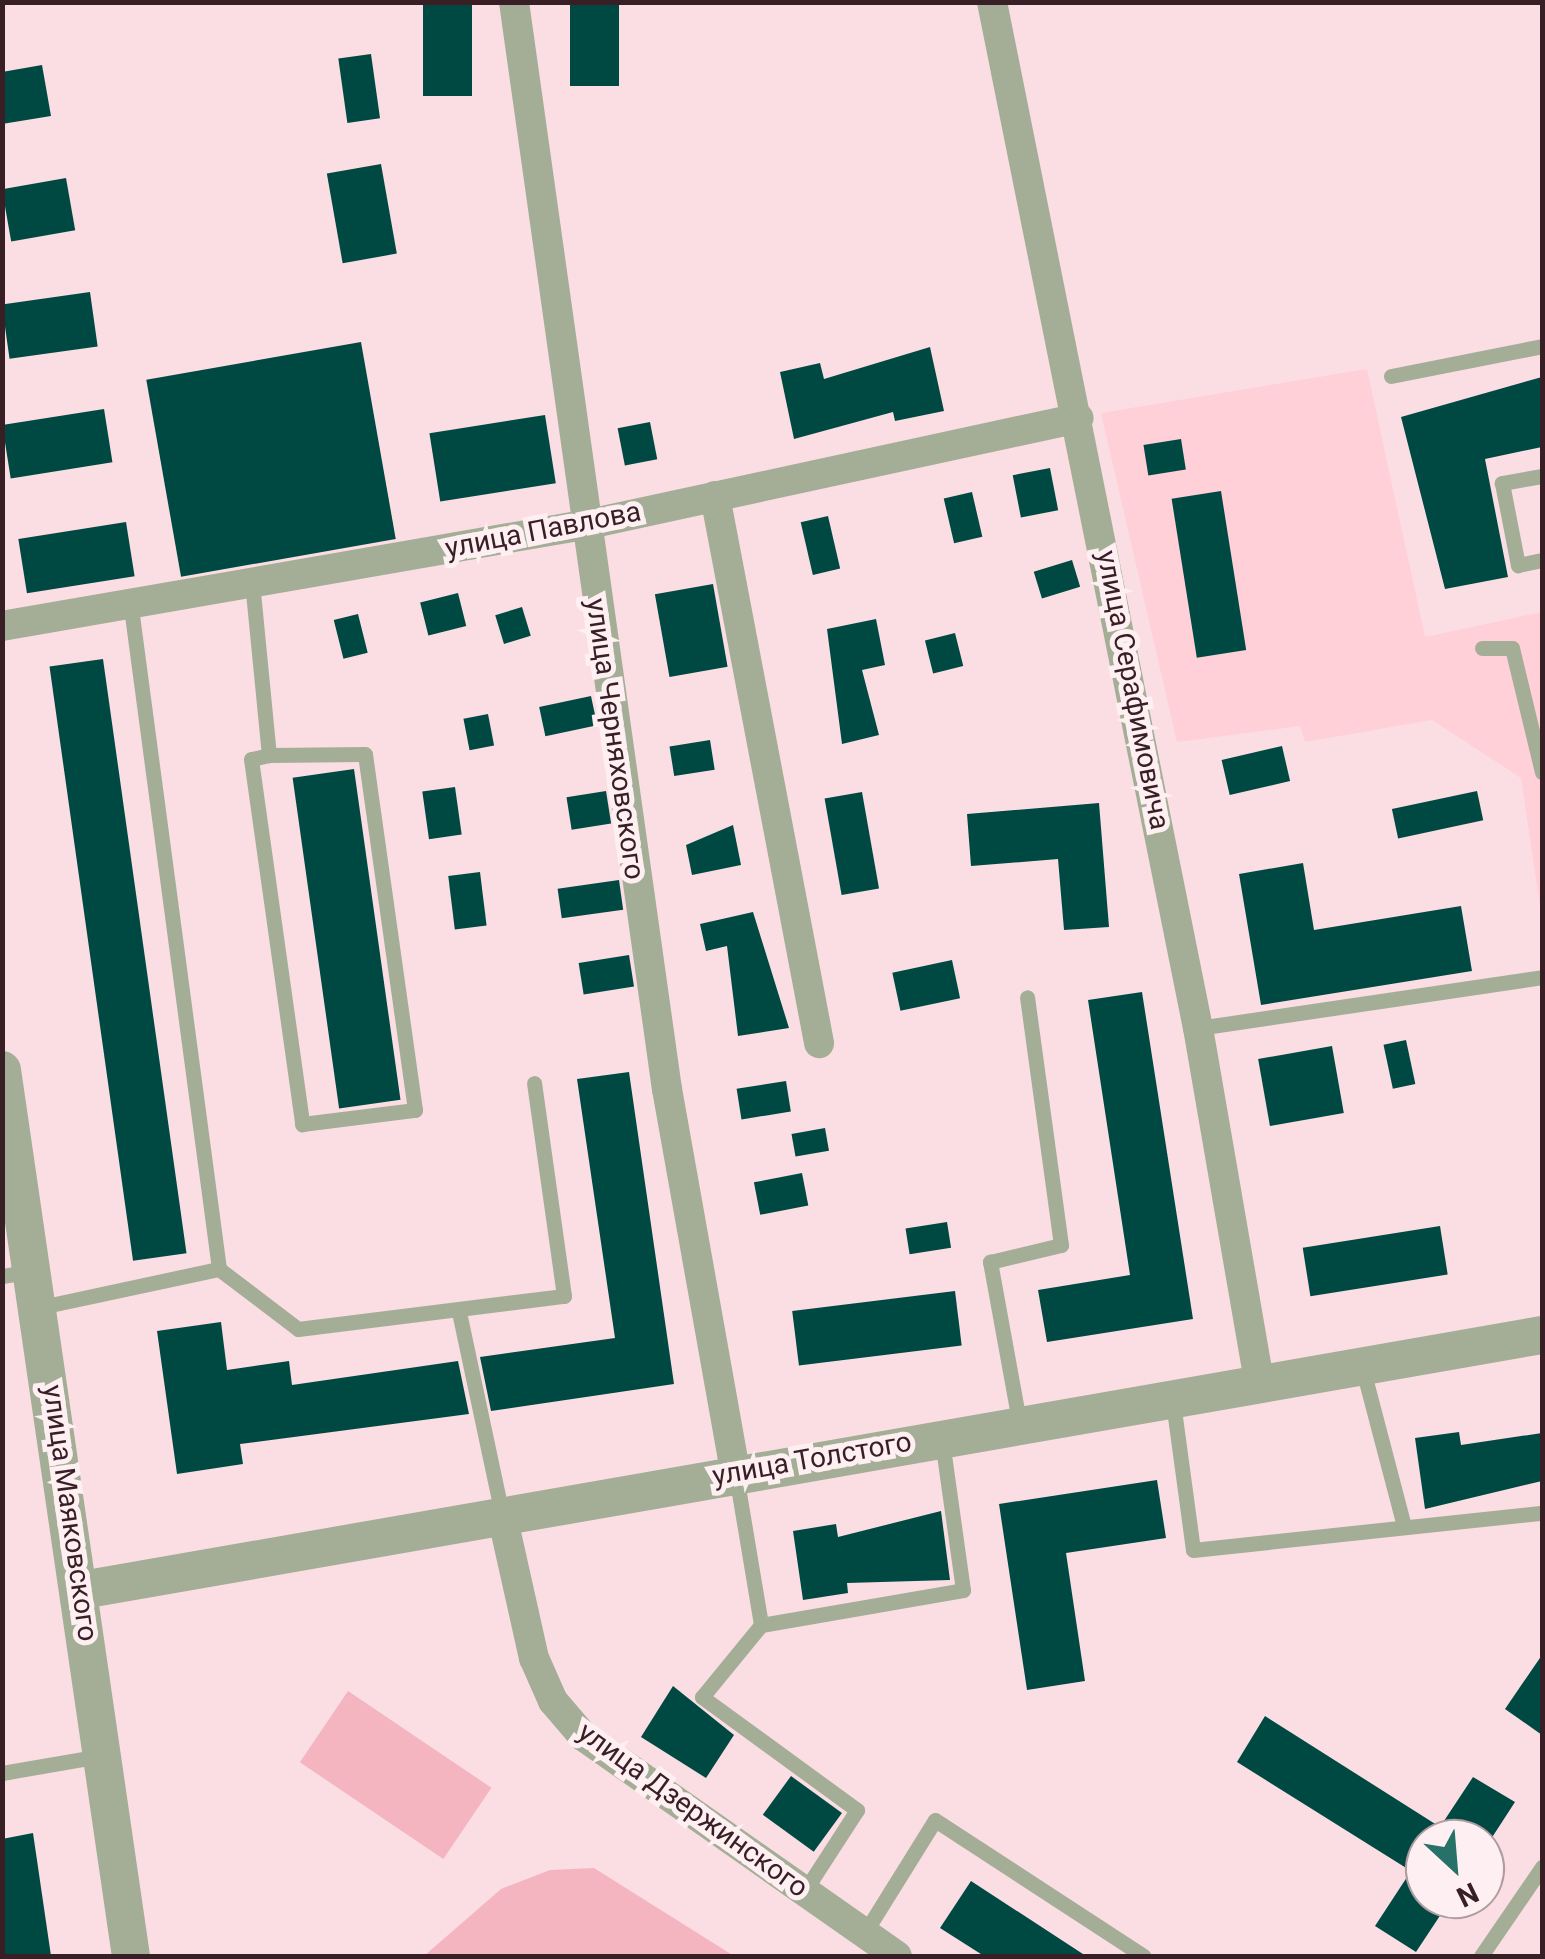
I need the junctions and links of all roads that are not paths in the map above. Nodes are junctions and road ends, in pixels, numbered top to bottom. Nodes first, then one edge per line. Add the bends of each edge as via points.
1 (514, 2) edge
2 (992, 2) edge
3 (1542, 346) edge
4 (1391, 376) dead end
5 (1080, 418) junction
6 (1542, 476) edge
7 (715, 496) junction
8 (584, 524) junction
9 (1542, 560) edge
10 (252, 582) junction
11 (130, 600) junction
12 (2, 626) edge
13 (1482, 648) dead end
14 (270, 754) junction
15 (1542, 772) edge
16 (1542, 978) edge
17 (1027, 997) dead end
18 (1198, 1028) junction
19 (819, 1043) dead end
20 (2, 1070) edge
21 (534, 1082) dead end
22 (220, 1269) junction
23 (26, 1285) edge
24 (459, 1312) junction
25 (1542, 1335) edge
26 (1362, 1366) junction
27 (1259, 1381) junction
28 (1172, 1395) junction
29 (1019, 1421) junction
30 (941, 1436) junction
31 (735, 1472) junction
32 (1542, 1512) edge
33 (502, 1515) junction
34 (1404, 1526) junction
35 (82, 1590) junction
36 (761, 1625) junction
37 (104, 1755) junction
38 (2, 1773) edge
39 (1542, 1867) edge
40 (804, 1892) junction
41 (864, 1934) junction
42 (131, 1956) edge
43 (897, 1956) edge
44 (1144, 1956) edge
45 (1481, 1956) edge

1 - 8 street, улица Черняховского
2 - 5 street, улица Серафимовича
3 - 4 lane
5 - 7 street, улица Павлова
5 - 18 street, улица Серафимовича
6 - 9 lane via 1502,484 1518,564
7 - 8 street, улица Павлова
7 - 19 street
8 - 10 street, улица Павлова
8 - 31 street, улица Черняховского via 666,1089
10 - 11 street, улица Павлова
10 - 14 lane
11 - 12 street, улица Павлова
11 - 22 lane
13 - 15 lane via 1512,648
14 - 14 lane via 365,754 416,1110 302,1124 251,759
16 - 18 lane
17 - 29 lane via 1061,1244 990,1262
18 - 27 street, улица Серафимовича
20 - 23 street, улица Маяковского
21 - 24 lane via 564,1296
22 - 23 lane
22 - 24 lane via 298,1328
23 - 35 street, улица Маяковского
24 - 33 lane
25 - 26 street, улица Толстого
26 - 27 street, улица Толстого
26 - 34 lane
27 - 28 street, улица Толстого
28 - 29 street, улица Толстого
28 - 34 lane via 1193,1550
29 - 30 street, улица Толстого
30 - 31 street, улица Толстого
30 - 36 lane via 963,1590
31 - 33 street, улица Толстого
31 - 36 lane
32 - 34 lane
33 - 35 street, улица Толстого
33 - 40 street, улица Дзержинского via 553,1702 583,1736
35 - 37 street, улица Маяковского
36 - 40 lane via 702,1697 857,1810
37 - 38 lane
37 - 42 street, улица Маяковского
39 - 45 lane
40 - 41 street, улица Дзержинского
41 - 43 street, улица Дзержинского
41 - 44 lane via 936,1820

